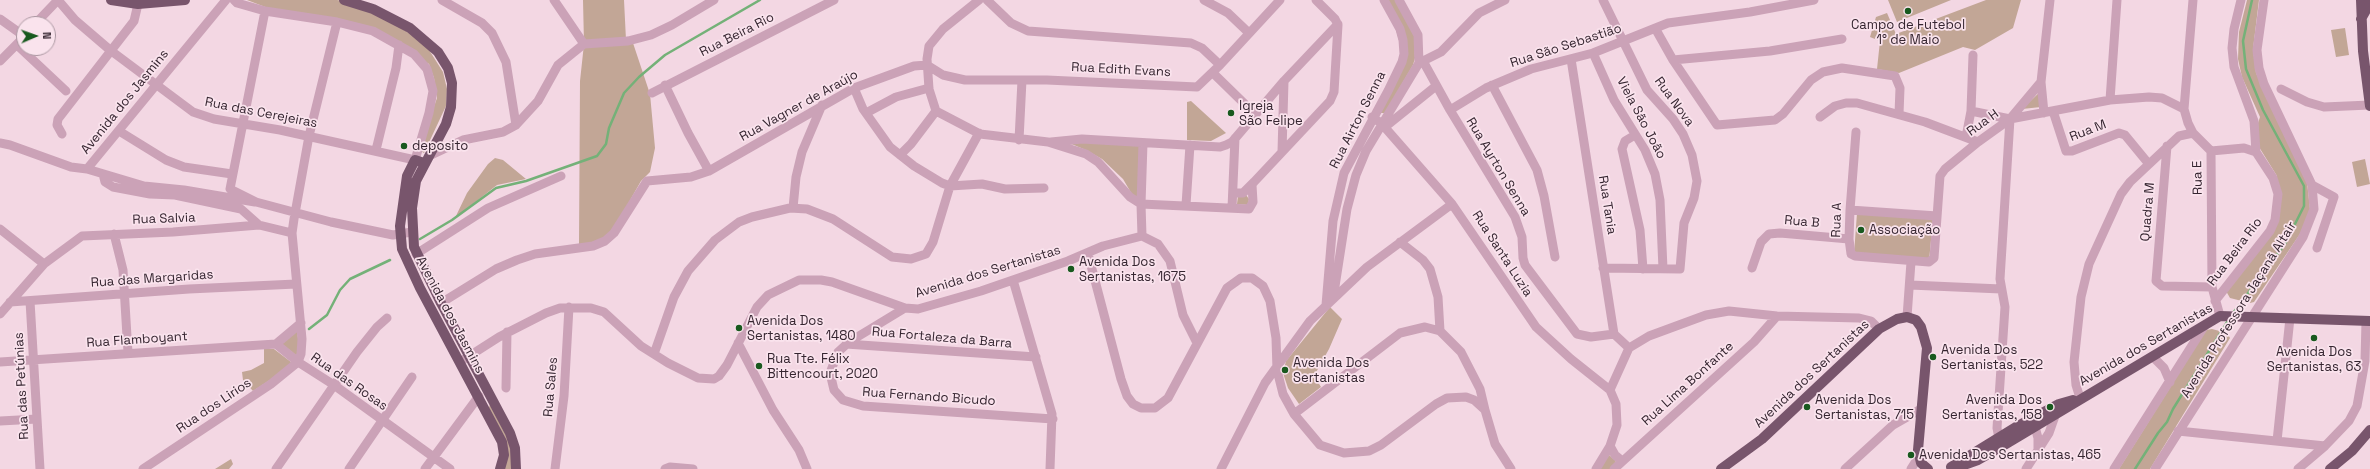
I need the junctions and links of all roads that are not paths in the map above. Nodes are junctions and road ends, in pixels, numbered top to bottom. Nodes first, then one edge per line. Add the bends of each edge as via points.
1 (58, 0) edge
2 (111, 0) edge
3 (185, 0) edge
4 (226, 0) edge
5 (234, 0) edge
6 (344, 0) edge
7 (442, 0) edge
8 (554, 0) edge
9 (714, 0) edge
10 (834, 0) edge
11 (979, 0) edge
12 (987, 0) edge
13 (1204, 0) edge
14 (1280, 0) edge
15 (1316, 0) edge
16 (1384, 0) edge
17 (1399, 0) edge
18 (1505, 0) edge
19 (1603, 0) edge
20 (1814, 0) edge
21 (2050, 0) edge
22 (2117, 0) edge
23 (2193, 0) edge
24 (2241, 0) edge
25 (2264, 0) edge
26 (2361, 0) edge
27 (2370, 3) edge
28 (138, 4) junction
29 (265, 11) junction
30 (43, 16) edge
31 (0, 19) edge
32 (2361, 19) junction
33 (337, 22) junction
34 (1338, 24) junction
35 (1655, 28) junction
36 (16, 32) edge
37 (1249, 32) junction
38 (1842, 39) dead end
39 (1623, 42) junction
40 (584, 44) junction
41 (399, 45) junction
42 (16, 46) edge
43 (110, 50) junction
44 (1593, 53) junction
45 (1973, 55) dead end
46 (29, 56) edge
47 (1571, 59) junction
48 (1673, 60) junction
49 (0, 61) edge
50 (1421, 62) junction
51 (927, 65) junction
52 (1220, 65) junction
53 (1213, 73) junction
54 (1022, 80) junction
55 (1284, 81) junction
56 (2041, 82) junction
57 (154, 85) junction
58 (665, 85) junction
59 (1492, 85) junction
60 (1436, 86) junction
61 (854, 88) junction
62 (929, 88) junction
63 (2281, 88) dead end
64 (66, 91) dead end
65 (652, 93) dead end
66 (2110, 100) junction
67 (822, 105) junction
68 (2370, 105) edge
69 (2184, 109) junction
70 (1450, 110) junction
71 (936, 111) junction
72 (1971, 111) junction
73 (2053, 111) junction
74 (2044, 112) junction
75 (866, 113) junction
76 (1255, 114) junction
77 (1899, 114) junction
78 (1372, 117) junction
79 (1820, 117) dead end
80 (2010, 119) junction
81 (243, 123) junction
82 (516, 125) junction
83 (1383, 125) junction
84 (119, 131) junction
85 (1856, 132) dead end
86 (979, 133) junction
87 (2193, 133) junction
88 (62, 134) dead end
89 (1635, 134) junction
90 (310, 136) junction
91 (1966, 137) junction
92 (1234, 138) junction
93 (1019, 140) junction
94 (1048, 142) junction
95 (1978, 142) junction
96 (0, 143) edge
97 (1143, 143) junction
98 (1190, 145) junction
99 (2167, 146) junction
100 (376, 150) junction
101 (2211, 151) junction
102 (1282, 152) junction
103 (2256, 152) junction
104 (900, 155) junction
105 (423, 160) junction
106 (2148, 163) junction
107 (87, 169) junction
108 (709, 171) junction
109 (103, 174) junction
110 (232, 174) junction
111 (561, 176) dead end
112 (1252, 185) junction
113 (2312, 185) junction
114 (950, 186) junction
115 (1044, 188) dead end
116 (1233, 193) junction
117 (256, 202) junction
118 (1140, 204) junction
119 (1452, 204) junction
120 (1186, 205) junction
121 (793, 208) junction
122 (1232, 208) junction
123 (1850, 210) junction
124 (294, 213) junction
125 (1937, 216) junction
126 (259, 225) junction
127 (0, 229) edge
128 (412, 232) junction
129 (292, 233) junction
130 (114, 234) junction
131 (400, 235) junction
132 (1142, 236) junction
133 (1849, 239) junction
134 (1400, 242) junction
135 (2317, 248) dead end
136 (416, 254) junction
137 (1088, 254) junction
138 (1555, 257) dead end
139 (1911, 262) junction
140 (1929, 262) joint
141 (44, 264) junction
142 (1603, 268) junction
143 (1752, 268) dead end
144 (1643, 269) junction
145 (1663, 269) junction
146 (1013, 280) junction
147 (296, 284) junction
148 (1910, 285) junction
149 (2212, 287) junction
150 (2001, 289) junction
151 (124, 293) junction
152 (30, 300) junction
153 (2215, 301) junction
154 (1330, 302) junction
155 (6, 303) edge
156 (441, 303) junction
157 (569, 307) junction
158 (905, 308) junction
159 (0, 314) edge
160 (1777, 316) junction
161 (2222, 316) junction
162 (2254, 316) junction
163 (387, 318) dead end
164 (1907, 318) junction
165 (2290, 318) junction
166 (2368, 321) edge
167 (301, 323) junction
168 (2206, 323) junction
169 (1879, 329) junction
170 (1440, 331) junction
171 (508, 332) junction
172 (1614, 334) junction
173 (738, 343) junction
174 (1197, 343) junction
175 (276, 344) junction
176 (846, 344) junction
177 (1629, 348) junction
178 (128, 354) junction
179 (654, 354) junction
180 (469, 356) junction
181 (1036, 357) junction
182 (2153, 357) junction
183 (33, 360) junction
184 (0, 362) edge
185 (298, 362) junction
186 (461, 362) junction
187 (1276, 370) junction
188 (412, 377) dead end
189 (2170, 382) junction
190 (334, 385) junction
191 (506, 388) dead end
192 (1610, 390) junction
193 (479, 396) junction
194 (2079, 398) junction
195 (1921, 409) junction
196 (1485, 410) junction
197 (2052, 412) junction
198 (1294, 414) junction
199 (37, 419) junction
200 (1053, 419) junction
201 (381, 420) junction
202 (0, 421) edge
203 (2035, 427) junction
204 (2178, 430) junction
205 (2370, 430) edge
206 (1998, 437) junction
207 (2277, 440) junction
208 (1610, 446) junction
209 (2325, 446) junction
210 (2001, 447) junction
211 (2037, 452) junction
212 (433, 458) junction
213 (1918, 458) junction
214 (1622, 461) junction
215 (40, 469) edge
216 (143, 469) edge
217 (276, 469) edge
218 (349, 469) edge
219 (425, 469) edge
220 (450, 469) edge
221 (500, 469) edge
222 (516, 469) edge
223 (555, 469) edge
224 (665, 469) edge
225 (693, 469) edge
226 (807, 469) edge
227 (1050, 469) edge
228 (1221, 469) edge
229 (1510, 469) edge
230 (1596, 469) edge
231 (1614, 469) edge
232 (1721, 469) edge
233 (1845, 469) edge
234 (1911, 469) edge
235 (1928, 469) edge
236 (1948, 469) edge
237 (1953, 469) edge
238 (2026, 469) edge
239 (2114, 469) edge
240 (2155, 469) edge
241 (2298, 469) edge
242 (2330, 469) edge

1 - 30 street
1 - 43 street, Rua das Cerejeiras via 75,20
2 - 28 main road
3 - 28 main road
4 - 57 street, Avenida dos Jasmins
5 - 29 street, Avenida dos Jasmins
6 - 105 main road, Avenida dos Jasmins via 373,9 410,28 438,52 448,68 452,83 451,107 446,124
7 - 82 street via 482,23 492,33 506,62
8 - 40 street
9 - 40 street via 651,35 628,41
10 - 58 street, Rua Beira Rio
11 - 51 street via 936,36 929,46
12 - 52 street via 1010,23 1028,31 1191,43 1202,48
13 - 37 street via 1228,13
14 - 37 street, Rua Edith Evans
15 - 34 street
16 - 78 street, Rua Airton Senna via 1400,30 1404,54
17 - 50 street via 1418,35
18 - 50 street via 1479,13 1444,49
19 - 39 street, Rua Nova
20 - 35 street, Rua São Sebastião via 1750,12 1682,20
21 - 56 street
22 - 66 street
23 - 69 street, Rua E
24 - 103 street, Rua Beira Rio via 2232,48 2234,67 2254,121
25 - 113 street, Avenida Professora Jaçanã Altair via 2257,50 2259,68 2264,84
26 - 32 main road
27 - 32 main road
28 - 43 street via 134,21
29 - 33 street, Avenida dos Jasmins
29 - 81 street
31 - 36 street
32 - 68 main road
33 - 41 street, Avenida dos Jasmins via 373,31
33 - 90 street, Rua das Rosas
34 - 55 street
34 - 102 street via 1336,81 1332,96
35 - 39 street, Rua São Sebastião
35 - 48 street
37 - 52 street, Rua Edith Evans
38 - 48 street via 1770,51
39 - 44 street, Rua São Sebastião
39 - 145 street, Rua Nova via 1647,90 1683,134 1696,172 1694,198 1684,223 1681,266 1677,270
40 - 82 street via 558,65 538,101
41 - 100 street
41 - 105 street, Avenida dos Jasmins via 414,54 427,69 433,91
42 - 49 street
43 - 57 street, Rua das Cerejeiras
43 - 88 street via 58,119 57,125
44 - 47 street, Rua São Sebastião
44 - 89 street, Viela São João via 1614,100
45 - 72 street
46 - 64 street
47 - 59 street, Rua São Sebastião via 1531,69
47 - 142 street, Rua Tania
48 - 77 street via 1714,123 1720,126 1775,120 1811,80 1823,72 1842,68 1896,76 1900,88
50 - 60 street, Rua Ayrton Senna
50 - 83 street, Rua Airton Senna
51 - 54 street, Rua Edith Evans via 936,72 956,79
51 - 61 street, Rua Vagner de Araújo via 914,66
51 - 62 street
52 - 53 street, Rua Edith Evans
53 - 54 street, Rua Edith Evans via 1200,86 1194,87
53 - 76 street
54 - 93 street
55 - 76 street
55 - 102 street
56 - 74 street
56 - 80 street
57 - 81 street, Rua das Cerejeiras via 193,112 214,119
57 - 84 street, Avenida dos Jasmins
58 - 65 street, Rua Beira Rio
58 - 108 street
59 - 70 street, Rua São Sebastião
59 - 138 street via 1537,170
60 - 70 street, Rua Ayrton Senna
60 - 83 street
61 - 67 street, Rua Vagner de Araújo
61 - 75 street
62 - 71 street
62 - 75 street via 896,97
63 - 68 street via 2307,102 2324,107
66 - 69 street, Rua H via 2162,98
66 - 73 street, Rua H
67 - 108 street, Rua Vagner de Araújo
67 - 121 street via 802,152
69 - 87 street, Rua E
70 - 172 street, Rua Ayrton Senna via 1515,217 1522,237 1524,262 1553,304 1574,332 1581,336
71 - 86 street
71 - 104 street
72 - 80 street
72 - 91 street
73 - 74 street, Rua H
73 - 106 street, Rua M via 2066,151 2072,152 2119,133 2125,135
74 - 80 street, Rua H
75 - 104 street via 878,133
76 - 92 street
77 - 79 street via 1846,102 1834,106
77 - 91 street
78 - 83 street, Rua Santa Luzia
78 - 154 street, Rua Airton Senna via 1340,187 1333,221
80 - 95 street, Rua H
80 - 150 street
81 - 90 street, Rua das Cerejeiras
81 - 110 street
82 - 105 street via 503,132 463,140
83 - 119 street, Rua Santa Luzia
83 - 154 street, Rua Airton Senna via 1356,174
84 - 107 street, Avenida dos Jasmins
84 - 110 street via 166,160 184,167
85 - 123 street, Rua A
86 - 93 street
86 - 114 street
87 - 99 street via 2182,135
87 - 101 street, Rua E
89 - 144 street via 1625,141 1622,149 1640,230
89 - 145 street, Viela São João via 1650,160 1658,186
90 - 100 street, Rua das Cerejeiras
90 - 124 street, Rua das Rosas
91 - 95 street
92 - 98 street via 1232,142 1220,147
92 - 116 street
93 - 94 street
94 - 97 street via 1082,139
94 - 118 street via 1086,154 1098,162 1130,197
95 - 125 street, Rua H via 1940,176
96 - 107 street, Avenida dos Jasmins via 71,167
97 - 98 street
97 - 118 street
98 - 120 street
99 - 106 street
99 - 149 street, Quadra M via 2156,281 2162,286
100 - 105 street, Rua das Cerejeiras
101 - 103 street via 2244,148
101 - 149 street, Rua E
102 - 112 street
103 - 153 street, Rua Beira Rio via 2273,178 2278,194 2275,220 2259,245
104 - 114 street via 930,177
105 - 128 main road, Avenida dos Jasmins via 413,196
105 - 131 main road, Avenida dos Jasmins via 404,190
106 - 194 street via 2121,194 2085,279 2074,362
107 - 109 street
108 - 156 street, Rua Vagner de Araújo via 690,177 647,181 614,233 605,241 593,246 535,254 517,260 496,269
109 - 117 street via 144,186
109 - 126 street via 105,182 113,187 150,194 175,195 241,209
110 - 117 street via 230,189
111 - 136 street via 488,208
112 - 116 street via 1243,193
112 - 122 street via 1252,207
113 - 135 street via 2334,197
113 - 162 street, Avenida Professora Jaçanã Altair via 2314,209 2310,222
114 - 115 street via 974,183 1005,189
114 - 121 street via 930,250 911,259 903,260 885,254 824,214
116 - 122 street
117 - 124 street
118 - 120 street
118 - 132 street
119 - 134 street
119 - 192 street, Rua Santa Luzia via 1536,327 1571,360
120 - 122 street
121 - 179 street via 765,213 739,222 715,240 688,271 674,297
123 - 125 street
123 - 133 street, Rua A
124 - 129 street, Rua das Rosas
124 - 131 street
125 - 140 street, Rua H via 1934,258
126 - 129 street, Rua Salvia
126 - 130 street, Rua Salvia
127 - 141 street
128 - 131 street
128 - 136 main road, Avenida dos Jasmins
129 - 147 street, Rua das Rosas
130 - 141 street, Rua Salvia via 78,237
130 - 151 street via 122,259
131 - 186 main road, Avenida dos Jasmins via 407,263
132 - 137 street, Avenida dos Sertanistas via 1103,246
132 - 174 street via 1158,244 1170,261 1184,315
133 - 139 street, Rua A via 1850,252 1853,256
133 - 143 street, Rua B via 1769,234 1761,242
134 - 154 street via 1367,267
134 - 170 street via 1430,269 1438,297
136 - 156 main road, Avenida dos Jasmins
137 - 146 street, Avenida dos Sertanistas
137 - 174 street via 1121,380 1127,396 1134,404 1149,409 1164,402
139 - 140 street, Rua A
139 - 148 street
141 - 155 street
142 - 144 street
142 - 172 street, Rua Tania
144 - 145 street
146 - 158 street, Avenida dos Sertanistas via 928,307 911,310
146 - 181 street
147 - 151 street, Rua das Margaridas
147 - 167 street, Rua das Rosas
148 - 150 street
148 - 164 street
149 - 153 street, Rua E
150 - 206 street via 2005,307
151 - 152 street, Rua das Margaridas
151 - 178 street
152 - 155 street, Rua das Margaridas
152 - 183 street, Rua das Petúnias
153 - 161 street, Rua E
154 - 187 street via 1310,321
155 - 159 street
156 - 180 main road, Avenida dos Jasmins
157 - 171 street, Avenida dos Sertanistas via 546,312
157 - 179 street, Avenida dos Sertanistas via 591,308 604,312 641,346
157 - 223 street, Rua Sales via 564,396
158 - 173 street, Avenida dos Sertanistas via 832,282 798,280 763,300
158 - 176 street, Rua Fernando Bicudo
160 - 169 street via 1859,318 1872,321
160 - 177 street via 1717,312 1649,336
160 - 214 street, Rua Lima Bonfante via 1754,342
161 - 162 main road, Avenida dos Sertanistas
161 - 168 main road, Avenida dos Sertanistas
162 - 165 main road, Avenida dos Sertanistas
162 - 204 street, Avenida Professora Jaçanã Altair
163 - 190 street via 370,335
164 - 169 main road, Avenida dos Sertanistas via 1897,319
164 - 195 main road via 1916,320 1921,327 1928,348
165 - 166 main road, Avenida dos Sertanistas
165 - 207 street
166 - 209 street via 2365,361 2357,406 2349,421
167 - 175 street
167 - 185 street, Rua das Rosas via 302,345
168 - 182 main road, Avenida dos Sertanistas
168 - 189 street, Avenida Professora Jaçanã Altair
169 - 232 main road, Avenida dos Sertanistas via 1762,439
170 - 196 street via 1461,352 1480,388
170 - 198 street via 1425,327 1400,333
171 - 180 street, Avenida dos Sertanistas
171 - 191 street
172 - 177 street
173 - 179 street, Avenida dos Sertanistas via 727,365 714,379 698,378
173 - 226 street via 773,410 799,450
174 - 187 street via 1227,288 1241,278 1252,278 1263,286 1270,301 1276,338
175 - 178 street, Rua Flamboyant
175 - 185 street
176 - 181 street, Rua Fortaleza da Barra
176 - 200 street, Rua Fernando Bicudo via 833,361 830,373 834,390 846,403
177 - 192 street
178 - 183 street, Rua Flamboyant
180 - 186 street, Avenida dos Sertanistas
180 - 222 main road, Avenida dos Jasmins via 510,433 515,448
181 - 200 street
182 - 189 street, Avenida Professora Jaçanã Altair via 2164,368
182 - 194 main road, Avenida dos Sertanistas
183 - 184 street, Rua Flamboyant
183 - 199 street, Rua das Petúnias
185 - 190 street, Rua das Rosas
185 - 216 street, Rua dos Lirios via 271,384
186 - 193 main road, Avenida dos Jasmins
187 - 198 street via 1283,394
187 - 228 street via 1266,383
188 - 201 street
189 - 239 street, Avenida Professora Jaçanã Altair
190 - 201 street, Rua das Rosas
190 - 217 street
192 - 208 street via 1617,413 1617,426
193 - 212 street
193 - 221 main road, Avenida dos Jasmins via 502,442 504,455
194 - 197 main road, Avenida dos Sertanistas
195 - 213 main road
195 - 233 street via 1897,422
196 - 198 street via 1474,400 1466,397 1447,398 1381,445 1369,451 1355,453 1344,453 1320,444
196 - 229 street via 1495,444
197 - 203 main road via 2037,421
197 - 206 main road, Avenida dos Sertanistas
197 - 211 street via 2049,433
199 - 202 street
199 - 215 street, Rua das Petúnias
200 - 227 street
201 - 212 street, Rua das Rosas
201 - 218 street
203 - 210 main road
203 - 211 street via 2038,438
204 - 207 street
204 - 240 street, Avenida Professora Jaçanã Altair
205 - 242 main road via 2352,451
206 - 210 street
206 - 236 main road, Avenida dos Sertanistas
207 - 209 street
208 - 214 street via 1615,456
208 - 230 street
209 - 241 street
210 - 237 main road via 1978,460
211 - 238 street
212 - 219 street
212 - 220 street, Rua das Rosas
213 - 234 street
213 - 235 main road
214 - 231 street, Rua Lima Bonfante
224 - 225 street

